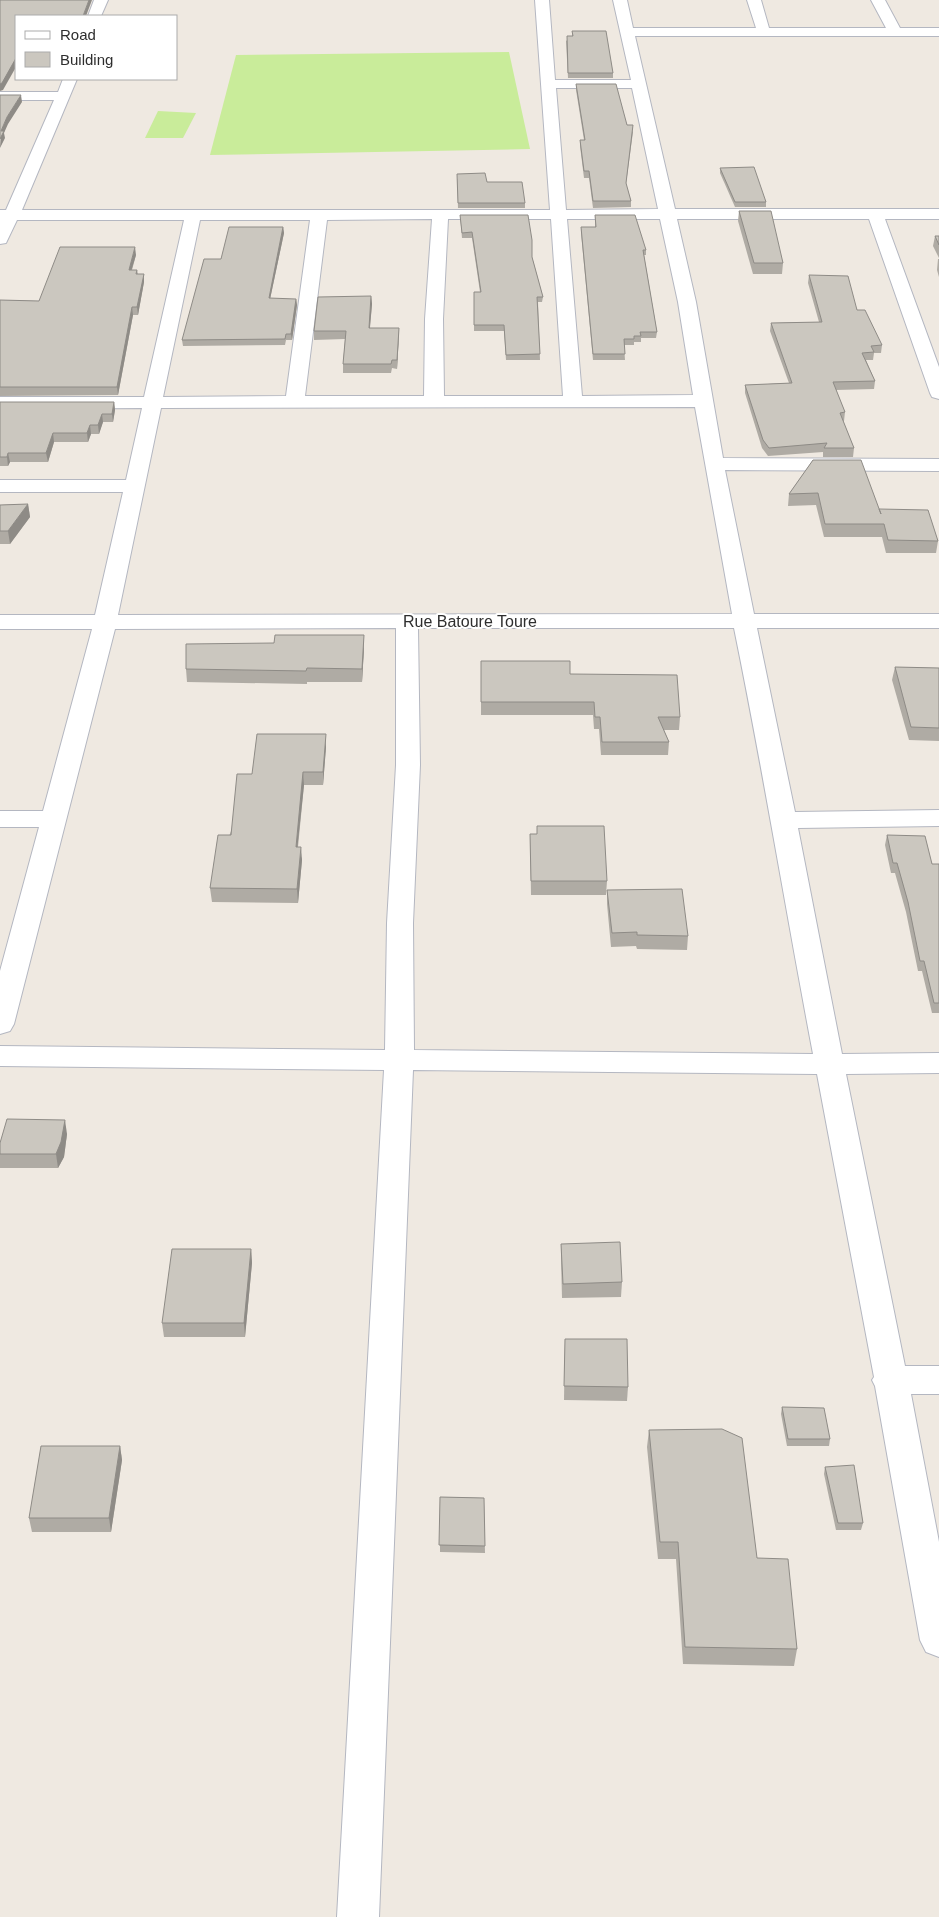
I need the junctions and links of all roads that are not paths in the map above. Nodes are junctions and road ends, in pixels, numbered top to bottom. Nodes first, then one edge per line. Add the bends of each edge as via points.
1 (101, 0) edge
2 (542, 0) edge
3 (620, 0) edge
4 (754, 0) edge
5 (878, 0) edge
6 (95, 15) edge
7 (627, 32) junction
8 (764, 32) junction
9 (896, 32) junction
10 (939, 32) edge
11 (70, 80) edge
12 (549, 84) junction
13 (639, 84) junction
14 (0, 96) edge
15 (62, 96) junction
16 (5, 214) edge
17 (875, 214) junction
18 (939, 214) edge
19 (193, 215) junction
20 (319, 215) junction
21 (440, 215) junction
22 (559, 215) junction
23 (668, 215) junction
24 (0, 239) edge
25 (939, 393) edge
26 (434, 401) junction
27 (573, 401) junction
28 (704, 401) junction
29 (0, 402) edge
30 (153, 402) junction
31 (295, 402) junction
32 (715, 464) junction
33 (939, 465) edge
34 (0, 486) edge
35 (133, 486) junction
36 (744, 620) junction
37 (407, 621) junction
38 (939, 621) edge
39 (0, 622) edge
40 (105, 622) junction
41 (0, 818) edge
42 (939, 818) edge
43 (53, 819) junction
44 (783, 820) junction
45 (0, 1024) edge
46 (0, 1056) edge
47 (399, 1060) junction
48 (939, 1063) edge
49 (830, 1064) junction
50 (889, 1380) junction
51 (939, 1380) edge
52 (939, 1640) edge
53 (358, 1917) edge

1 - 6 street
2 - 12 street
3 - 7 street
4 - 8 street
5 - 9 street
7 - 8 street
7 - 13 street
8 - 9 street
9 - 10 street
11 - 15 street
12 - 13 street
12 - 22 street
13 - 23 street
14 - 15 street
15 - 16 street via 32,172
16 - 19 street
16 - 24 street
17 - 18 street
17 - 23 street
17 - 25 street
19 - 20 street
19 - 30 street
20 - 21 street
20 - 31 street
21 - 22 street
21 - 26 street via 434,319
22 - 23 street
22 - 27 street
23 - 28 street
26 - 27 street
26 - 31 street
27 - 28 street
28 - 32 street
29 - 30 street
30 - 31 street
30 - 35 street
32 - 33 street
32 - 36 street
34 - 35 street
35 - 40 street
36 - 37 street, Rue Batoure Toure
36 - 38 street, Rue Batoure Toure
36 - 44 street
37 - 40 street, Rue Batoure Toure
37 - 47 street via 408,765 400,923
39 - 40 street, Rue Batoure Toure
40 - 43 street
41 - 43 street
42 - 44 street
43 - 45 street
44 - 49 street
46 - 47 street
47 - 49 street
47 - 53 street
48 - 49 street
49 - 50 street
50 - 51 street
50 - 52 street

